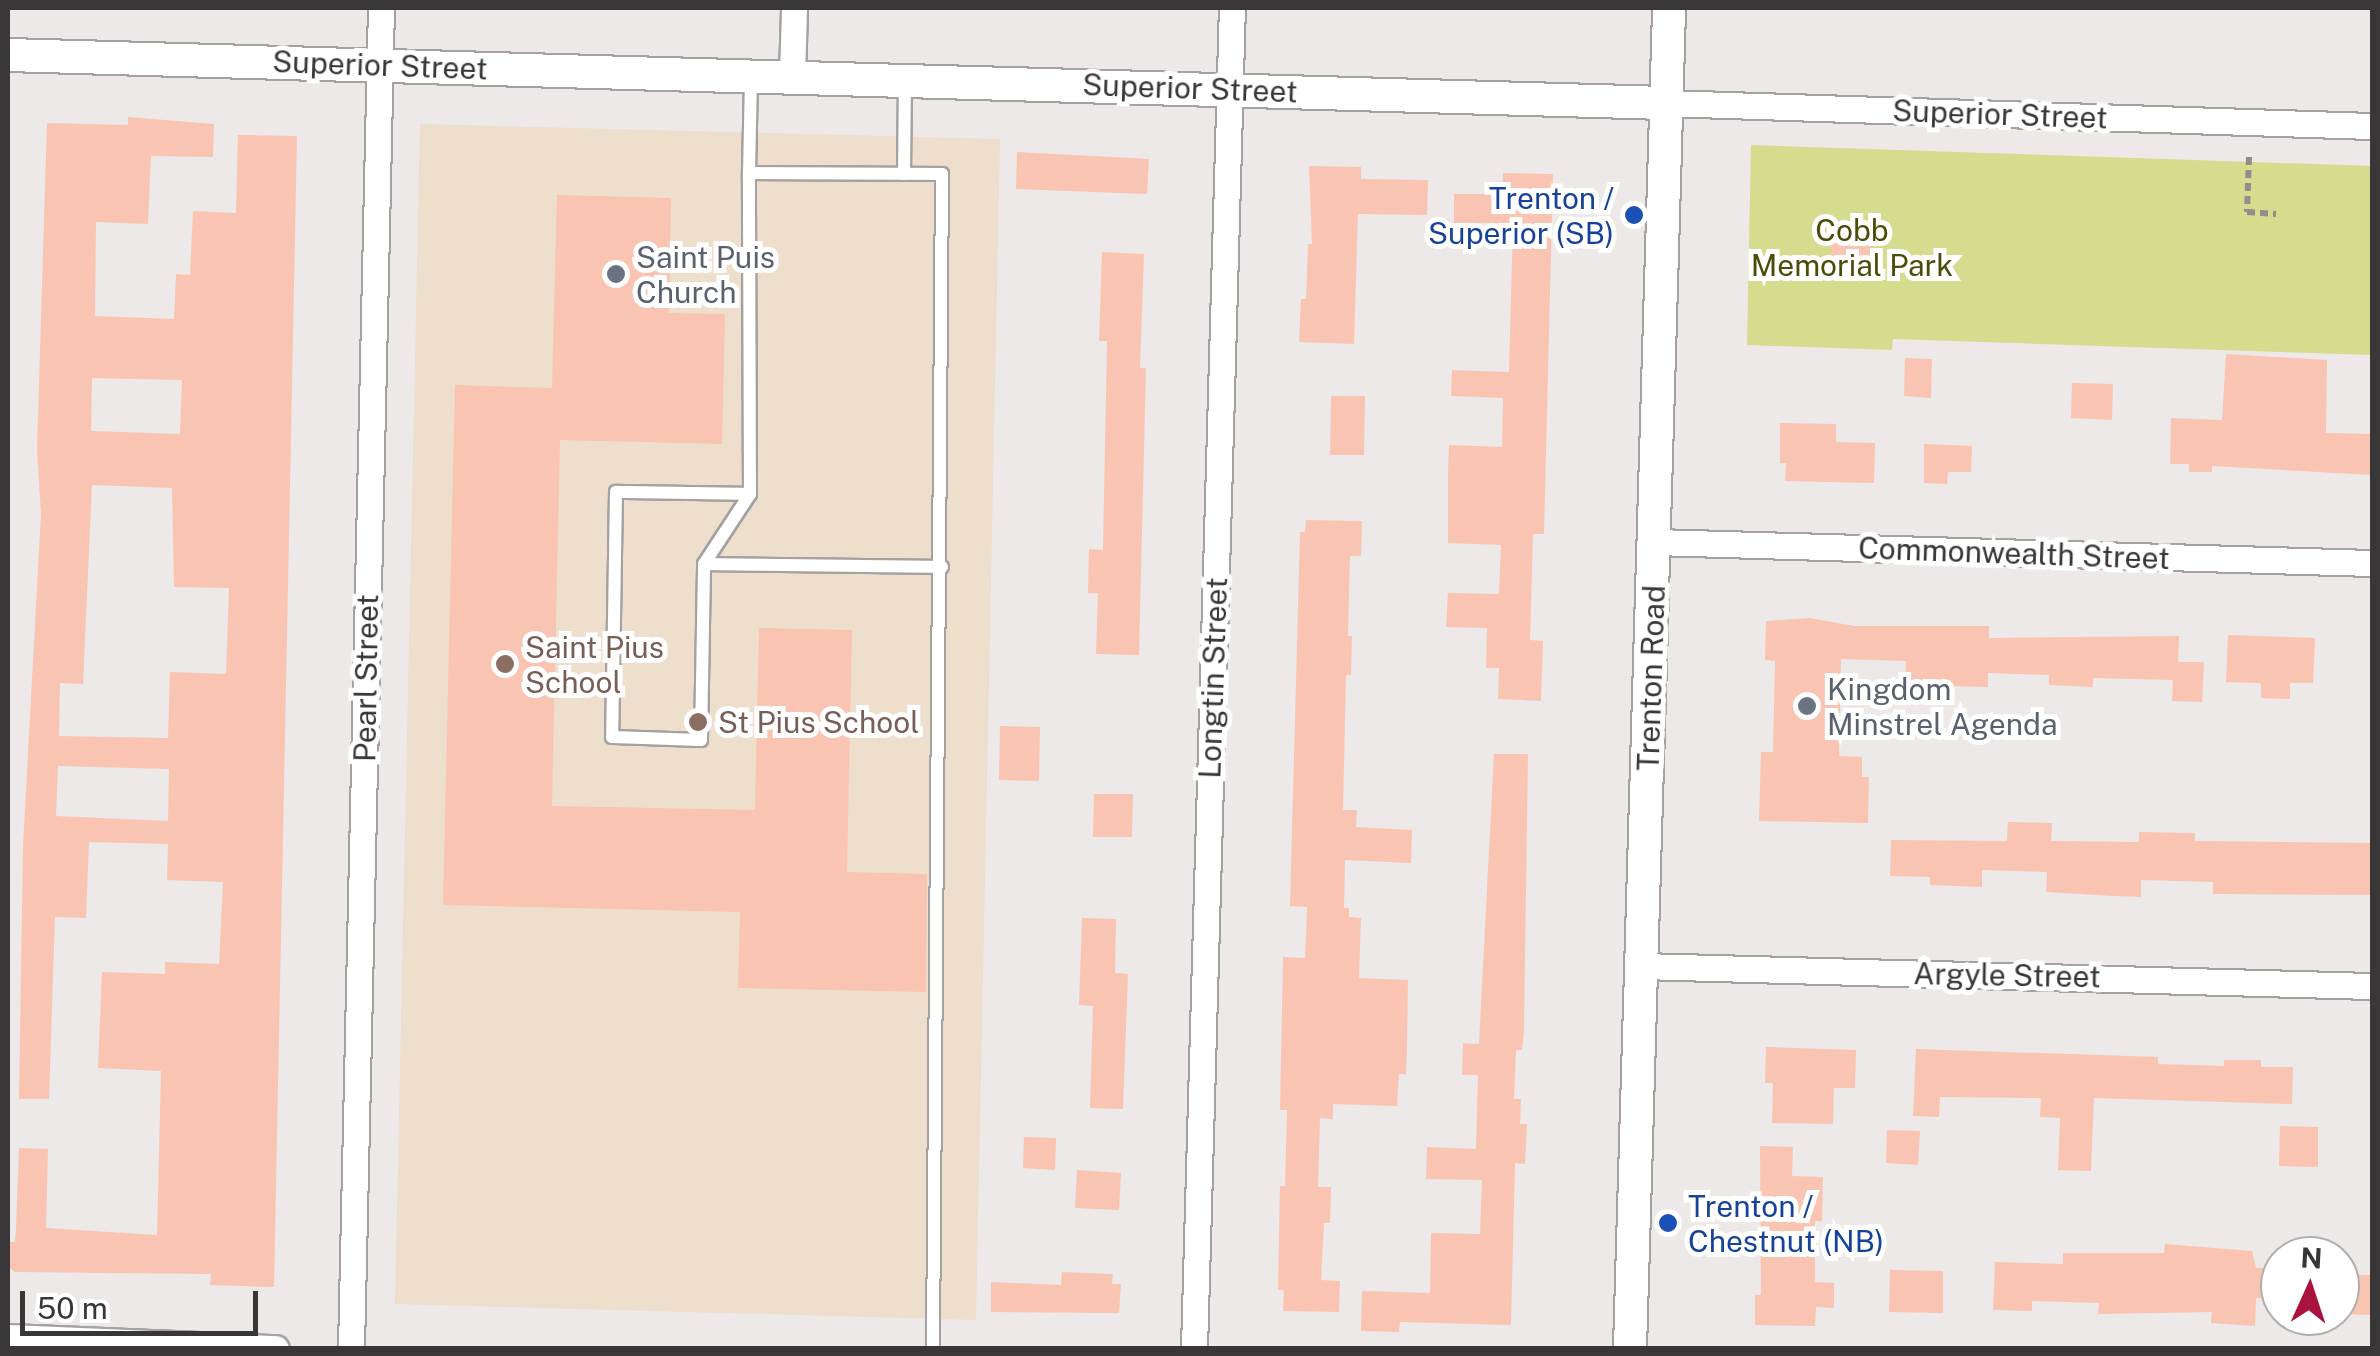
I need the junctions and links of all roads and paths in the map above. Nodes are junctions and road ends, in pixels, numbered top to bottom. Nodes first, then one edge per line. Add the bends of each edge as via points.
1 (380, 8) edge
2 (794, 8) edge
3 (1232, 8) edge
4 (1668, 8) edge
5 (8, 55) edge
6 (379, 64) junction
7 (752, 76) junction
8 (792, 77) junction
9 (905, 80) junction
10 (1230, 89) junction
11 (1666, 103) junction
12 (2372, 126) edge
13 (2249, 157) dead end
14 (749, 172) junction
15 (904, 174) junction
16 (2276, 214) dead end
17 (750, 494) junction
18 (1655, 542) junction
19 (2372, 563) edge
20 (704, 564) junction
21 (942, 567) junction
22 (1642, 966) junction
23 (2372, 986) edge
24 (8, 1337) edge
25 (276, 1348) edge
26 (351, 1348) edge
27 (933, 1348) edge
28 (1194, 1348) edge
29 (1630, 1348) edge

1 - 6 street, Pearl Street
2 - 8 street
3 - 10 street, Longtin Street
4 - 11 street, Trenton Road
5 - 6 street, Superior Street
6 - 7 street, Superior Street
6 - 26 street, Pearl Street
7 - 8 street, Superior Street
7 - 14 lane
8 - 9 street, Superior Street
9 - 10 street, Superior Street
9 - 15 lane
10 - 11 street, Superior Street
10 - 28 street, Longtin Street
11 - 12 street, Superior Street
11 - 18 street, Trenton Road
13 - 16 path via 2247,212
14 - 15 lane
14 - 17 lane
15 - 21 lane via 942,174
17 - 20 lane
17 - 20 lane via 616,492 612,736 701,740
18 - 19 street, Commonwealth Street
18 - 22 street, Trenton Road
20 - 21 lane
21 - 27 lane
22 - 23 street, Argyle Street
22 - 29 street, Trenton Road
24 - 25 street

